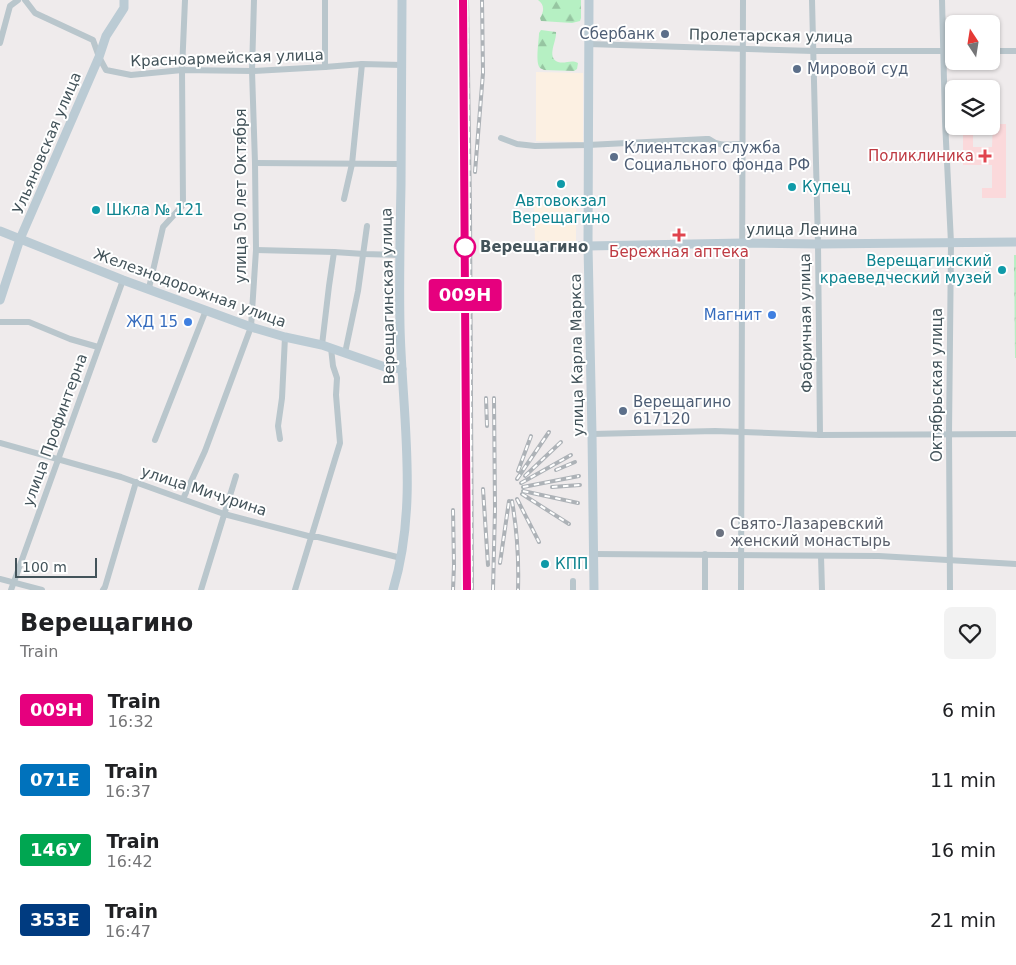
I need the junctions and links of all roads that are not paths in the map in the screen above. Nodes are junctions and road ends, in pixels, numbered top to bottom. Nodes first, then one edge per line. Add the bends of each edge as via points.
1 (18, 0) edge
2 (26, 0) edge
3 (124, 0) edge
4 (185, 0) edge
5 (254, 0) edge
6 (325, 0) edge
7 (402, 0) edge
8 (589, 0) edge
9 (743, 0) edge
10 (812, 0) edge
11 (942, 0) edge
12 (0, 43) edge
13 (588, 44) junction
14 (744, 48) junction
15 (813, 51) junction
16 (942, 51) junction
17 (1000, 51) edge
18 (1016, 51) edge
19 (99, 57) junction
20 (362, 64) junction
21 (402, 66) junction
22 (325, 68) junction
23 (182, 70) junction
24 (252, 71) junction
25 (501, 138) dead end
26 (742, 144) junction
27 (588, 145) junction
28 (255, 163) junction
29 (352, 164) junction
30 (401, 164) junction
31 (344, 199) dead end
32 (366, 226) dead end
33 (0, 231) edge
34 (20, 239) junction
35 (1016, 242) edge
36 (743, 243) junction
37 (951, 243) junction
38 (818, 244) junction
39 (526, 246) dead end
40 (588, 246) junction
41 (256, 250) junction
42 (334, 252) junction
43 (364, 254) junction
44 (400, 255) junction
45 (123, 280) junction
46 (149, 288) junction
47 (0, 300) edge
48 (206, 310) junction
49 (0, 322) edge
50 (251, 326) junction
51 (285, 337) junction
52 (98, 347) junction
53 (326, 347) junction
54 (345, 353) junction
55 (402, 369) junction
56 (742, 433) junction
57 (592, 434) junction
58 (949, 434) junction
59 (1016, 434) edge
60 (820, 435) junction
61 (280, 439) dead end
62 (155, 440) dead end
63 (0, 443) edge
64 (58, 459) junction
65 (236, 476) dead end
66 (136, 482) junction
67 (184, 499) junction
68 (224, 514) junction
69 (312, 537) junction
70 (594, 554) junction
71 (705, 554) junction
72 (742, 555) junction
73 (821, 556) junction
74 (401, 558) junction
75 (950, 561) junction
76 (1016, 564) edge
77 (0, 579) edge
78 (573, 581) dead end
79 (12, 587) edge
80 (42, 590) edge
81 (102, 590) edge
82 (201, 590) edge
83 (295, 590) edge
84 (393, 590) edge
85 (573, 590) edge
86 (594, 590) edge
87 (704, 590) edge
88 (741, 590) edge
89 (822, 590) edge
90 (950, 590) edge

1 - 12 street via 10,6
2 - 19 street, Красноармейская улица via 35,13 93,40
3 - 19 street, Ульяновская улица via 124,8 106,36
4 - 23 street
5 - 24 street, улица 50 лет Октября
6 - 22 street
7 - 21 street, Верещагинская улица
8 - 13 street, улица Карла Маркса
9 - 14 street
10 - 15 street, Фабричная улица
11 - 16 street, Октябрьская улица
13 - 14 street, Пролетарская улица
13 - 27 street, улица Карла Маркса
14 - 15 street, Пролетарская улица
14 - 26 street
15 - 16 street, Пролетарская улица
15 - 38 street, Фабричная улица
16 - 37 street, Октябрьская улица
17 - 18 street
19 - 23 street, Красноармейская улица via 106,70 130,75
19 - 34 street, Ульяновская улица
20 - 21 street, Красноармейская улица
20 - 22 street, Красноармейская улица
20 - 29 street
21 - 30 street, Верещагинская улица
22 - 24 street, Красноармейская улица
23 - 24 street, Красноармейская улица
23 - 46 street via 183,205 163,227
24 - 28 street, улица 50 лет Октября
25 - 27 street via 529,146
26 - 27 street via 716,144 706,139
26 - 36 street
27 - 40 street, улица Карла Маркса
28 - 29 street
28 - 41 street, улица 50 лет Октября
29 - 30 street
29 - 31 street
30 - 44 street, Верещагинская улица
32 - 43 street
33 - 34 street, Железнодорожная улица
34 - 45 street, Железнодорожная улица
34 - 47 street, Ульяновская улица
35 - 37 street, улица Ленина
36 - 38 street, улица Ленина
36 - 40 street, улица Ленина
36 - 56 street
37 - 38 street, улица Ленина
37 - 58 street, Октябрьская улица
38 - 60 street, Фабричная улица
39 - 40 street, улица Ленина
40 - 57 street, улица Карла Маркса
41 - 42 street
41 - 50 street, улица 50 лет Октября
42 - 43 street
42 - 53 street
43 - 44 street
43 - 54 street
44 - 55 street, Верещагинская улица
45 - 46 street, Железнодорожная улица
45 - 52 street, улица Профинтерна
46 - 48 street, Железнодорожная улица
48 - 50 street, Железнодорожная улица
48 - 62 street
49 - 52 street via 29,322
50 - 51 street, Железнодорожная улица
50 - 67 street, улица 50 лет Октября
51 - 53 street, Железнодорожная улица
51 - 61 street via 278,426
52 - 64 street, улица Профинтерна
53 - 54 street, Железнодорожная улица
53 - 69 street via 337,378 340,438
54 - 55 street, Железнодорожная улица via 385,367
55 - 74 street, Верещагинская улица via 406,485
56 - 57 street
56 - 60 street
56 - 72 street
57 - 70 street, улица Карла Маркса
58 - 59 street
58 - 60 street
58 - 75 street, Октябрьская улица
63 - 64 street, улица Мичурина
64 - 66 street, улица Мичурина
64 - 79 street, улица Профинтерна
65 - 68 street
66 - 67 street, улица Мичурина
66 - 81 street
67 - 68 street, улица Мичурина
68 - 69 street, улица Мичурина
68 - 82 street
69 - 74 street, улица Мичурина
69 - 83 street
70 - 71 street
70 - 86 street, улица Карла Маркса
71 - 72 street
71 - 87 street
72 - 73 street
72 - 88 street
73 - 75 street
73 - 89 street
74 - 84 street, Верещагинская улица
75 - 76 street
75 - 90 street, Октябрьская улица
77 - 79 street
78 - 85 street
79 - 80 street

